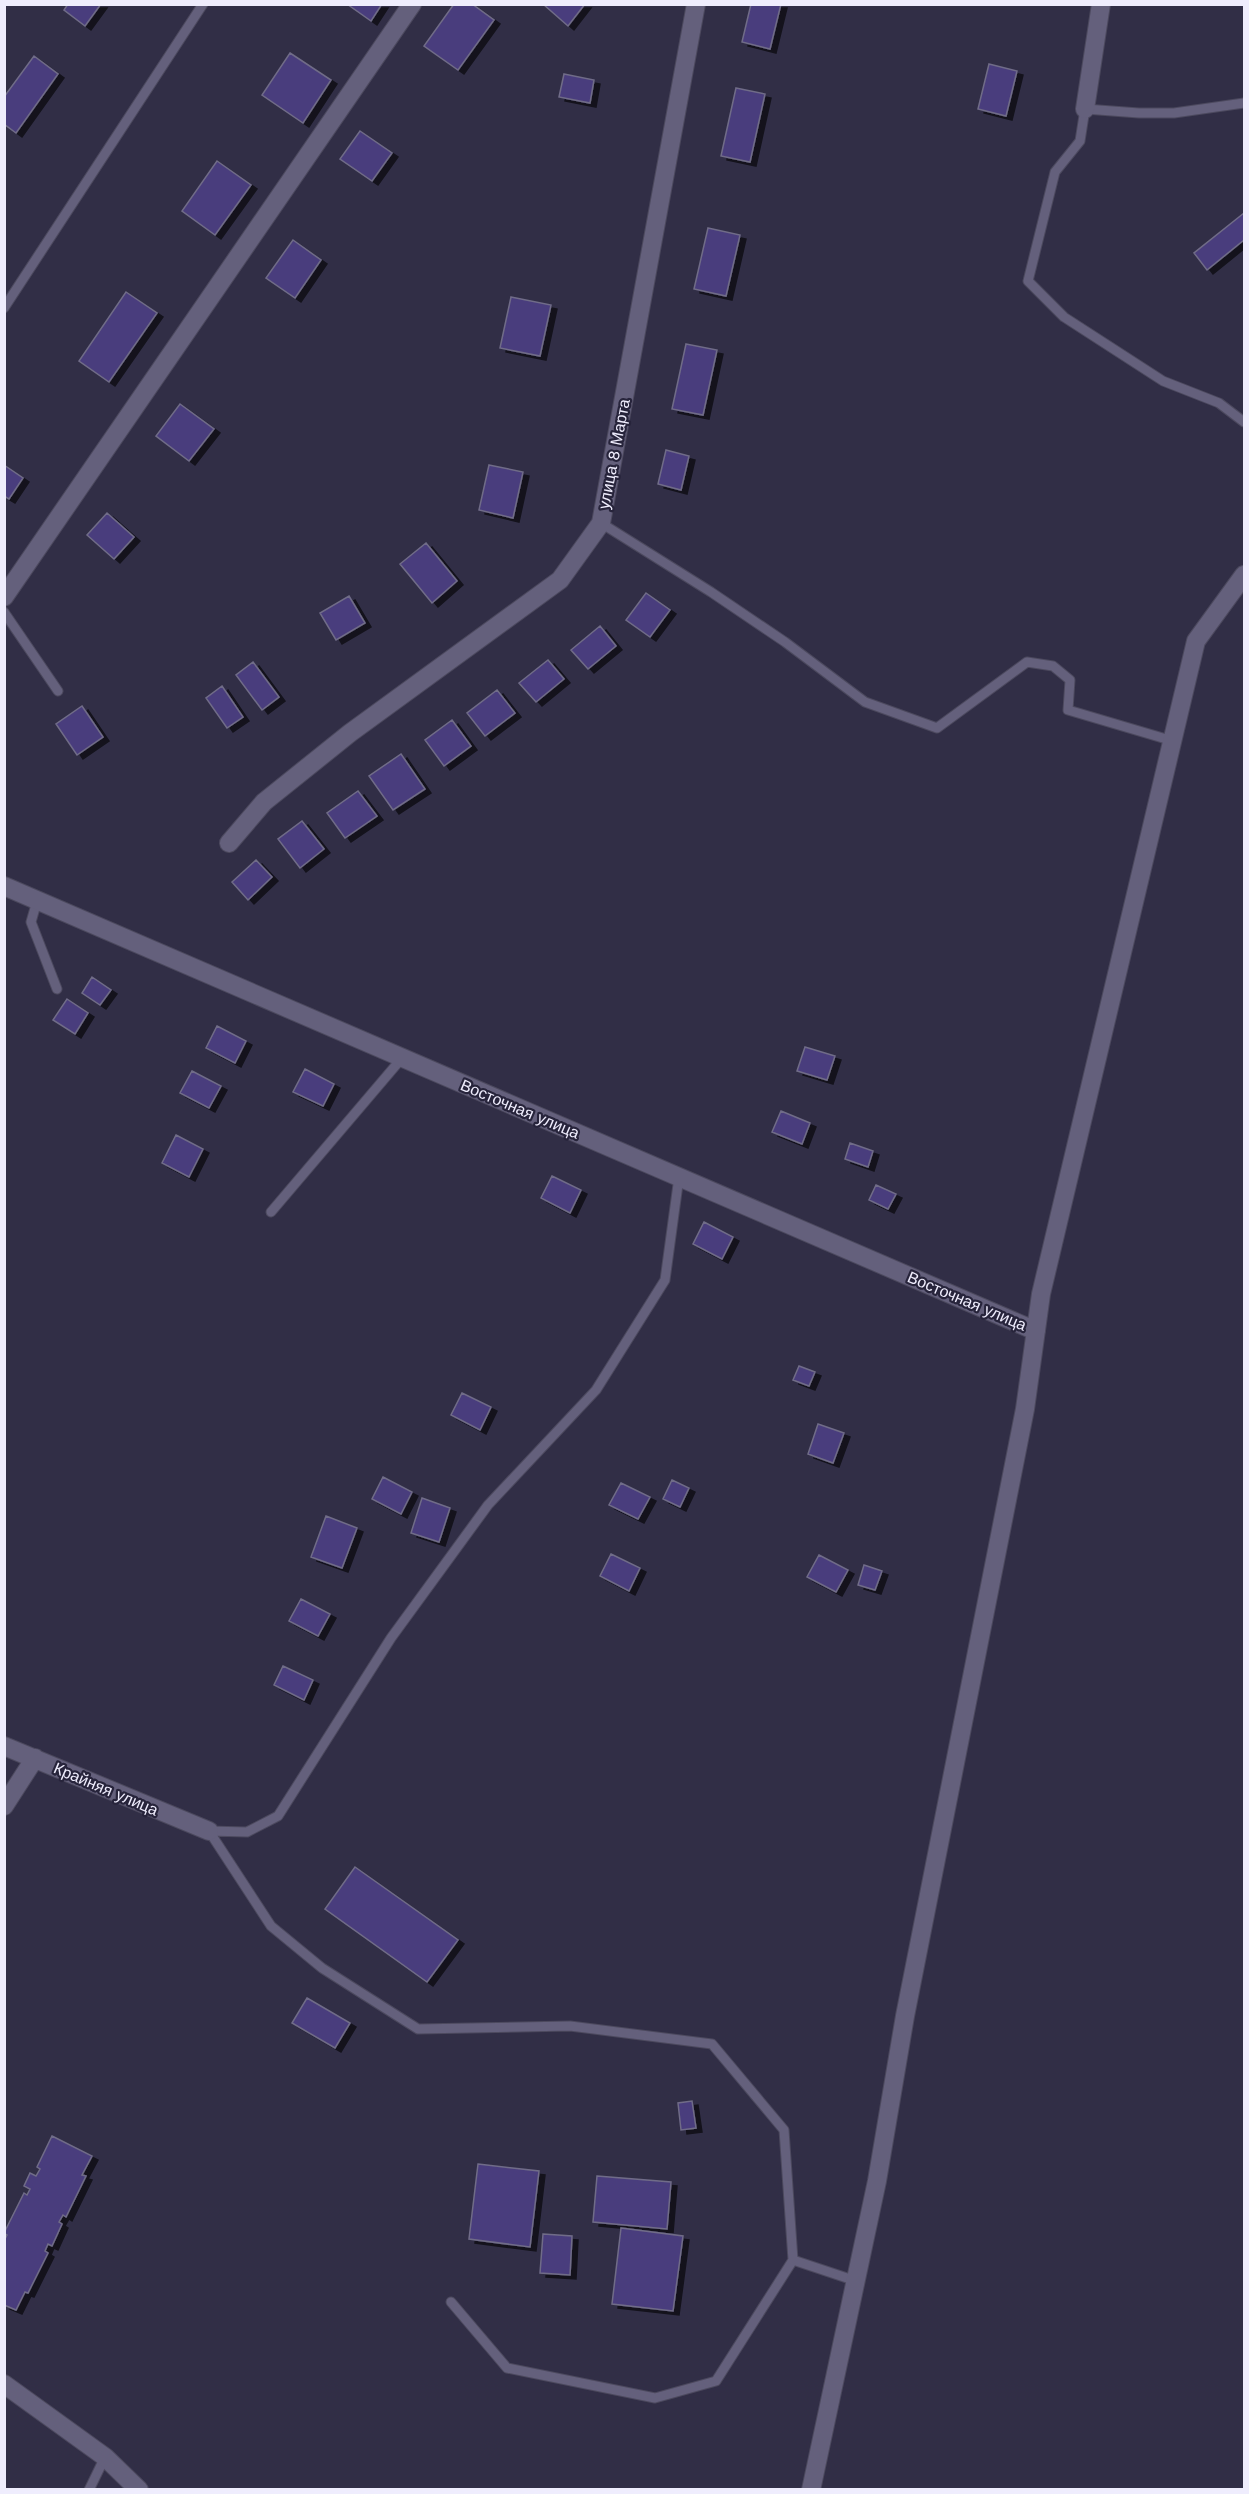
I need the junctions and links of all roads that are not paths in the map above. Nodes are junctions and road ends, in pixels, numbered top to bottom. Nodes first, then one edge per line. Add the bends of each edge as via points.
1 (203, 4) edge
2 (412, 4) edge
3 (696, 4) edge
4 (1101, 4) edge
5 (1245, 102) edge
6 (1085, 109) junction
7 (4, 308) edge
8 (1245, 422) edge
9 (601, 523) junction
10 (1245, 575) edge
11 (4, 597) edge
12 (4, 612) edge
13 (58, 691) dead end
14 (1173, 741) junction
15 (229, 843) dead end
16 (4, 886) edge
17 (37, 901) junction
18 (57, 989) dead end
19 (402, 1058) junction
20 (679, 1177) junction
21 (271, 1212) dead end
22 (1036, 1331) junction
23 (4, 1746) edge
24 (35, 1758) junction
25 (4, 1806) edge
26 (208, 1831) junction
27 (793, 2260) junction
28 (856, 2281) junction
29 (451, 2302) dead end
30 (4, 2384) edge
31 (105, 2457) junction
32 (89, 2490) edge
33 (139, 2490) edge
34 (811, 2490) edge

1 - 7 lane
2 - 11 street
3 - 9 street, улица 8 Марта
4 - 6 street
5 - 6 lane via 1174,113
6 - 8 lane via 1080,141 1054,172 1029,281 1064,316 1133,362 1163,381 1219,403
9 - 14 lane via 757,623 866,702 937,728 1027,662 1053,666 1070,680 1068,710
9 - 15 street, улица 8 Марта via 560,580 350,733 264,802
10 - 14 street via 1196,641
12 - 13 lane
14 - 22 street via 1041,1294
16 - 17 street, Восточная улица
17 - 18 lane via 31,922
17 - 19 street, Восточная улица
19 - 20 street, Восточная улица
19 - 21 lane
20 - 22 street, Восточная улица
20 - 26 lane via 665,1280 596,1390 488,1505 391,1638 278,1816 247,1832
22 - 28 street via 1025,1409
23 - 24 street, Крайняя улица
24 - 25 street
24 - 26 street, Крайняя улица
26 - 27 lane via 270,1926 322,1968 418,2029 570,2026 712,2044 784,2130
27 - 28 lane
27 - 29 lane via 716,2381 655,2398 507,2368
28 - 34 street
30 - 31 street
31 - 32 lane
31 - 33 street

